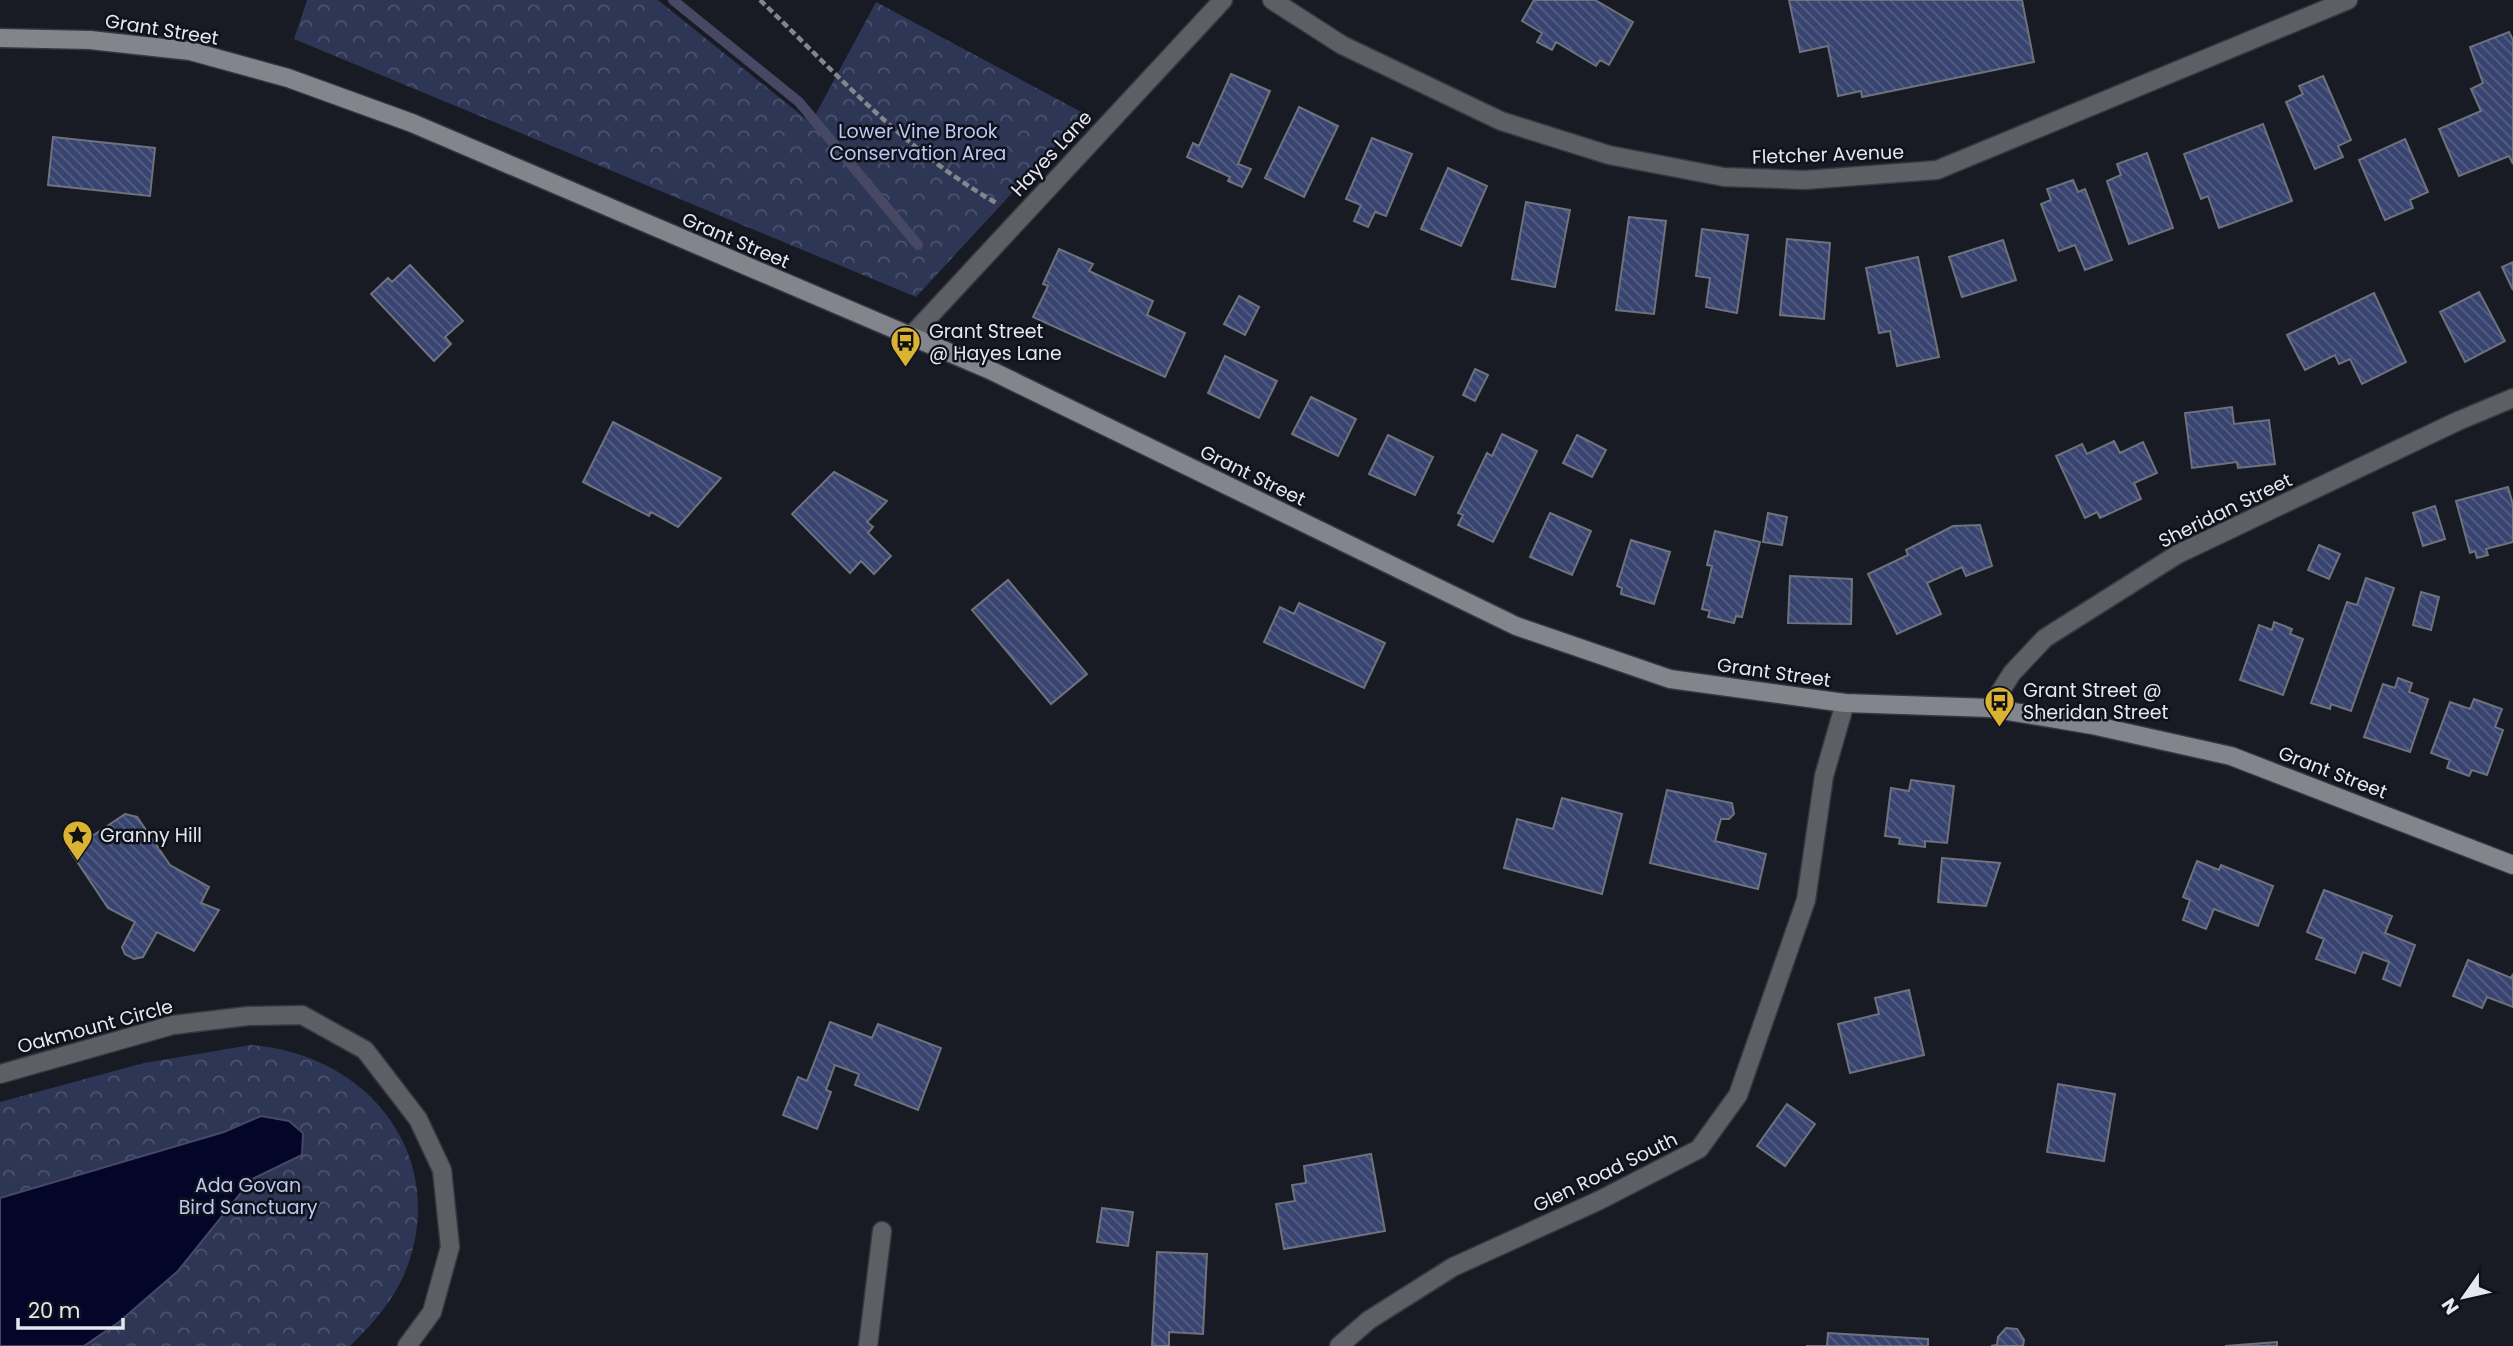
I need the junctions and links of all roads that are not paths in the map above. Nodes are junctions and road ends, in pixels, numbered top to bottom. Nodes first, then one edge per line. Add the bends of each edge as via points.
1 (1223, 0) edge
2 (1272, 0) edge
3 (2348, 0) edge
4 (0, 38) edge
5 (911, 337) junction
6 (2513, 398) edge
7 (1845, 703) junction
8 (1990, 708) junction
9 (2513, 865) edge
10 (0, 1074) edge
11 (883, 1231) dead end
12 (407, 1346) edge
13 (868, 1346) edge
14 (1339, 1346) edge

1 - 5 street, Hayes Lane
2 - 3 street, Fletcher Avenue via 1342,45 1501,121 1609,155 1724,177 1805,180 1937,170
4 - 5 street, Grant Street via 90,40 190,51 288,78 424,128
5 - 7 street, Grant Street via 990,370 1516,626 1670,679
6 - 8 street, Sheridan Street via 2178,554 2045,638 2012,673
7 - 8 street, Grant Street
7 - 14 street, Glen Road South via 1824,776 1805,900 1738,1096 1699,1149 1453,1267 1369,1320
8 - 9 street, Grant Street via 2231,756
10 - 12 street, Oakmount Circle via 173,1025 248,1016 302,1015 365,1050 418,1119 442,1170 450,1247 432,1312
11 - 13 street

